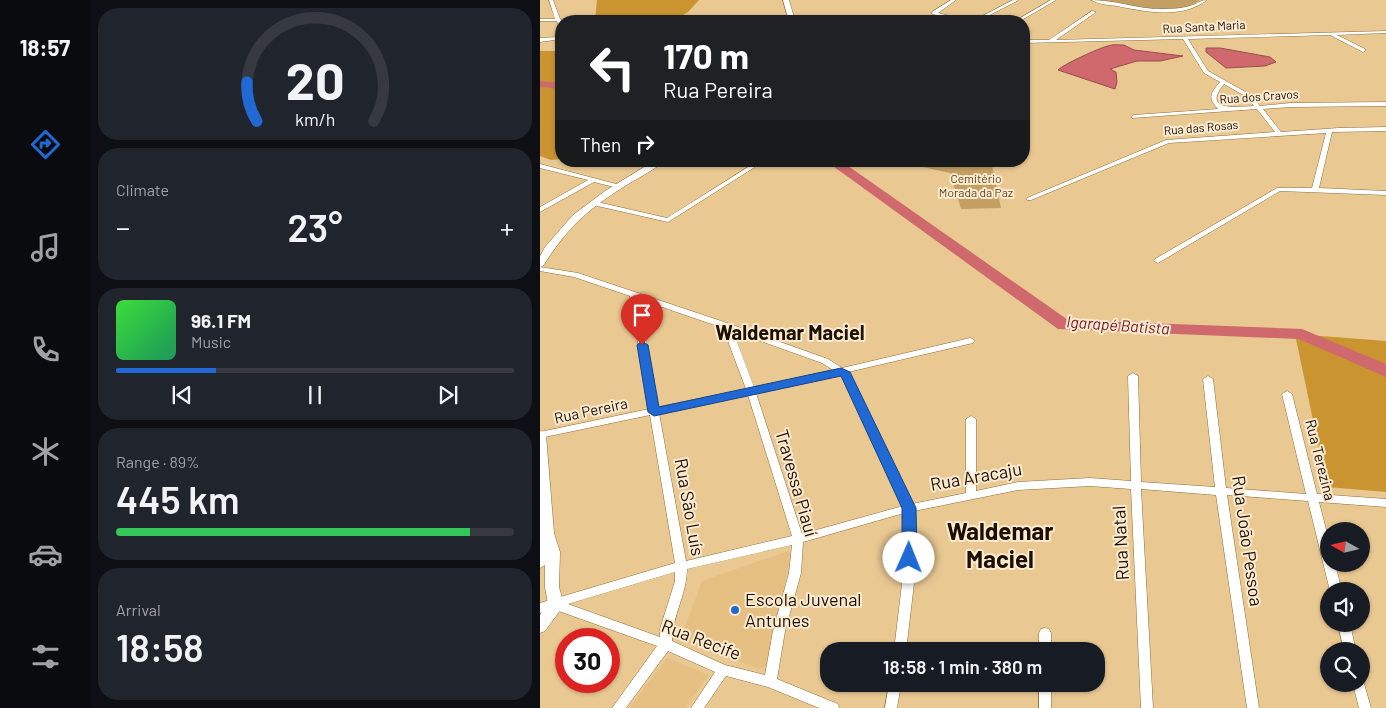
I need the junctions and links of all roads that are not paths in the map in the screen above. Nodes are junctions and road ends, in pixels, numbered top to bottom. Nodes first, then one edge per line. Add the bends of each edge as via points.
1 (551, 0) edge
2 (786, 0) edge
3 (954, 0) edge
4 (1017, 0) edge
5 (1054, 0) edge
6 (1093, 0) edge
7 (1205, 0) edge
8 (1094, 12) dead end
9 (558, 15) edge
10 (790, 15) edge
11 (945, 15) edge
12 (986, 15) edge
13 (1028, 15) edge
14 (540, 20) edge
15 (555, 20) edge
16 (1386, 32) edge
17 (1331, 33) junction
18 (1185, 38) junction
19 (555, 39) edge
20 (540, 40) edge
21 (1030, 42) edge
22 (1049, 42) junction
23 (1363, 50) dead end
24 (1222, 83) junction
25 (1348, 104) junction
26 (1386, 104) edge
27 (1260, 108) junction
28 (1226, 110) junction
29 (1346, 111) dead end
30 (1134, 118) dead end
31 (1386, 130) edge
32 (1329, 131) junction
33 (1280, 134) junction
34 (542, 167) edge
35 (650, 167) edge
36 (751, 167) edge
37 (593, 180) junction
38 (618, 186) junction
39 (1315, 189) junction
40 (1386, 194) edge
41 (1029, 199) dead end
42 (593, 204) junction
43 (540, 210) edge
44 (1158, 261) dead end
45 (540, 264) edge
46 (540, 269) edge
47 (634, 295) junction
48 (727, 326) junction
49 (970, 341) dead end
50 (841, 372) junction
51 (1133, 376) dead end
52 (1208, 379) dead end
53 (751, 391) junction
54 (1287, 394) dead end
55 (654, 412) junction
56 (971, 419) dead end
57 (540, 435) edge
58 (1136, 486) junction
59 (1221, 492) junction
60 (971, 493) junction
61 (1313, 498) junction
62 (1386, 503) edge
63 (909, 508) junction
64 (1320, 527) edge
65 (547, 533) junction
66 (798, 539) junction
67 (540, 562) edge
68 (682, 566) junction
69 (546, 580) edge
70 (556, 605) junction
71 (540, 608) edge
72 (540, 627) edge
73 (1045, 633) dead end
74 (901, 642) edge
75 (1045, 642) edge
76 (666, 644) junction
77 (723, 670) junction
78 (770, 682) junction
79 (894, 692) edge
80 (1045, 692) edge
81 (1360, 692) edge
82 (618, 708) edge
83 (697, 708) edge
84 (833, 708) edge
85 (891, 708) edge
86 (1045, 708) edge
87 (1148, 708) edge
88 (1253, 708) edge
89 (1364, 708) edge

1 - 9 street
2 - 10 street
3 - 11 street via 934,12
4 - 12 street
5 - 13 street
6 - 7 street via 1156,10 1186,8
8 - 22 street
14 - 15 street
16 - 17 street, Rua Santa Maria
17 - 18 street, Rua Santa Maria
17 - 23 street
18 - 22 street, Rua Santa Maria
18 - 24 street via 1204,69
19 - 20 street
21 - 22 street, Rua Santa Maria
24 - 27 street via 1248,96
24 - 28 street via 1216,89 1214,100
25 - 26 street, Rua dos Cravos
25 - 27 street, Rua dos Cravos
25 - 29 street
27 - 28 street, Rua dos Cravos
27 - 33 street
28 - 30 street, Rua dos Cravos
31 - 32 street, Rua das Rosas
32 - 33 street, Rua das Rosas
32 - 39 street
33 - 41 street, Rua das Rosas via 1162,142
34 - 37 street
35 - 38 street
36 - 42 street via 668,220
37 - 38 street
37 - 43 street
38 - 42 street
39 - 40 street
39 - 44 street via 1276,190
42 - 45 street via 553,243
46 - 47 street via 574,275
47 - 48 street
47 - 55 street, Rua São Luís
48 - 50 street via 825,362
48 - 53 street, Travessa Piauí
49 - 50 street, Rua Pereira
50 - 53 street, Rua Pereira
50 - 63 street via 846,374
51 - 58 street, Rua Natal
52 - 59 street, Rua João Pessoa
53 - 55 street, Rua Pereira
53 - 66 street, Travessa Piauí
54 - 61 street, Rua Terezina
55 - 57 street, Rua Pereira
55 - 68 street, Rua São Luís
56 - 60 street
57 - 65 street
58 - 59 street, Rua Aracaju
58 - 60 street, Rua Aracaju via 1057,482
58 - 87 street, Rua Natal
59 - 61 street, Rua Aracaju
59 - 88 street, Rua João Pessoa
60 - 63 street, Rua Aracaju
61 - 62 street, Rua Aracaju
61 - 64 street, Rua Terezina
63 - 66 street, Rua Aracaju
63 - 74 street via 909,575
65 - 67 street
65 - 69 street via 554,563
66 - 68 street, Rua Aracaju
66 - 78 street, Travessa Piauí via 795,573 779,631
68 - 70 street, Rua Aracaju via 570,597
68 - 76 street, Rua São Luís via 681,582 666,629
69 - 70 street
70 - 71 street, Rua Aracaju
70 - 72 street
70 - 76 street, Rua Recife
73 - 75 street
76 - 77 street, Rua Recife
76 - 82 street, Rua São Luís
77 - 78 street, Rua Recife
77 - 83 street
78 - 84 street, Rua Recife
79 - 85 street
80 - 86 street
81 - 89 street

